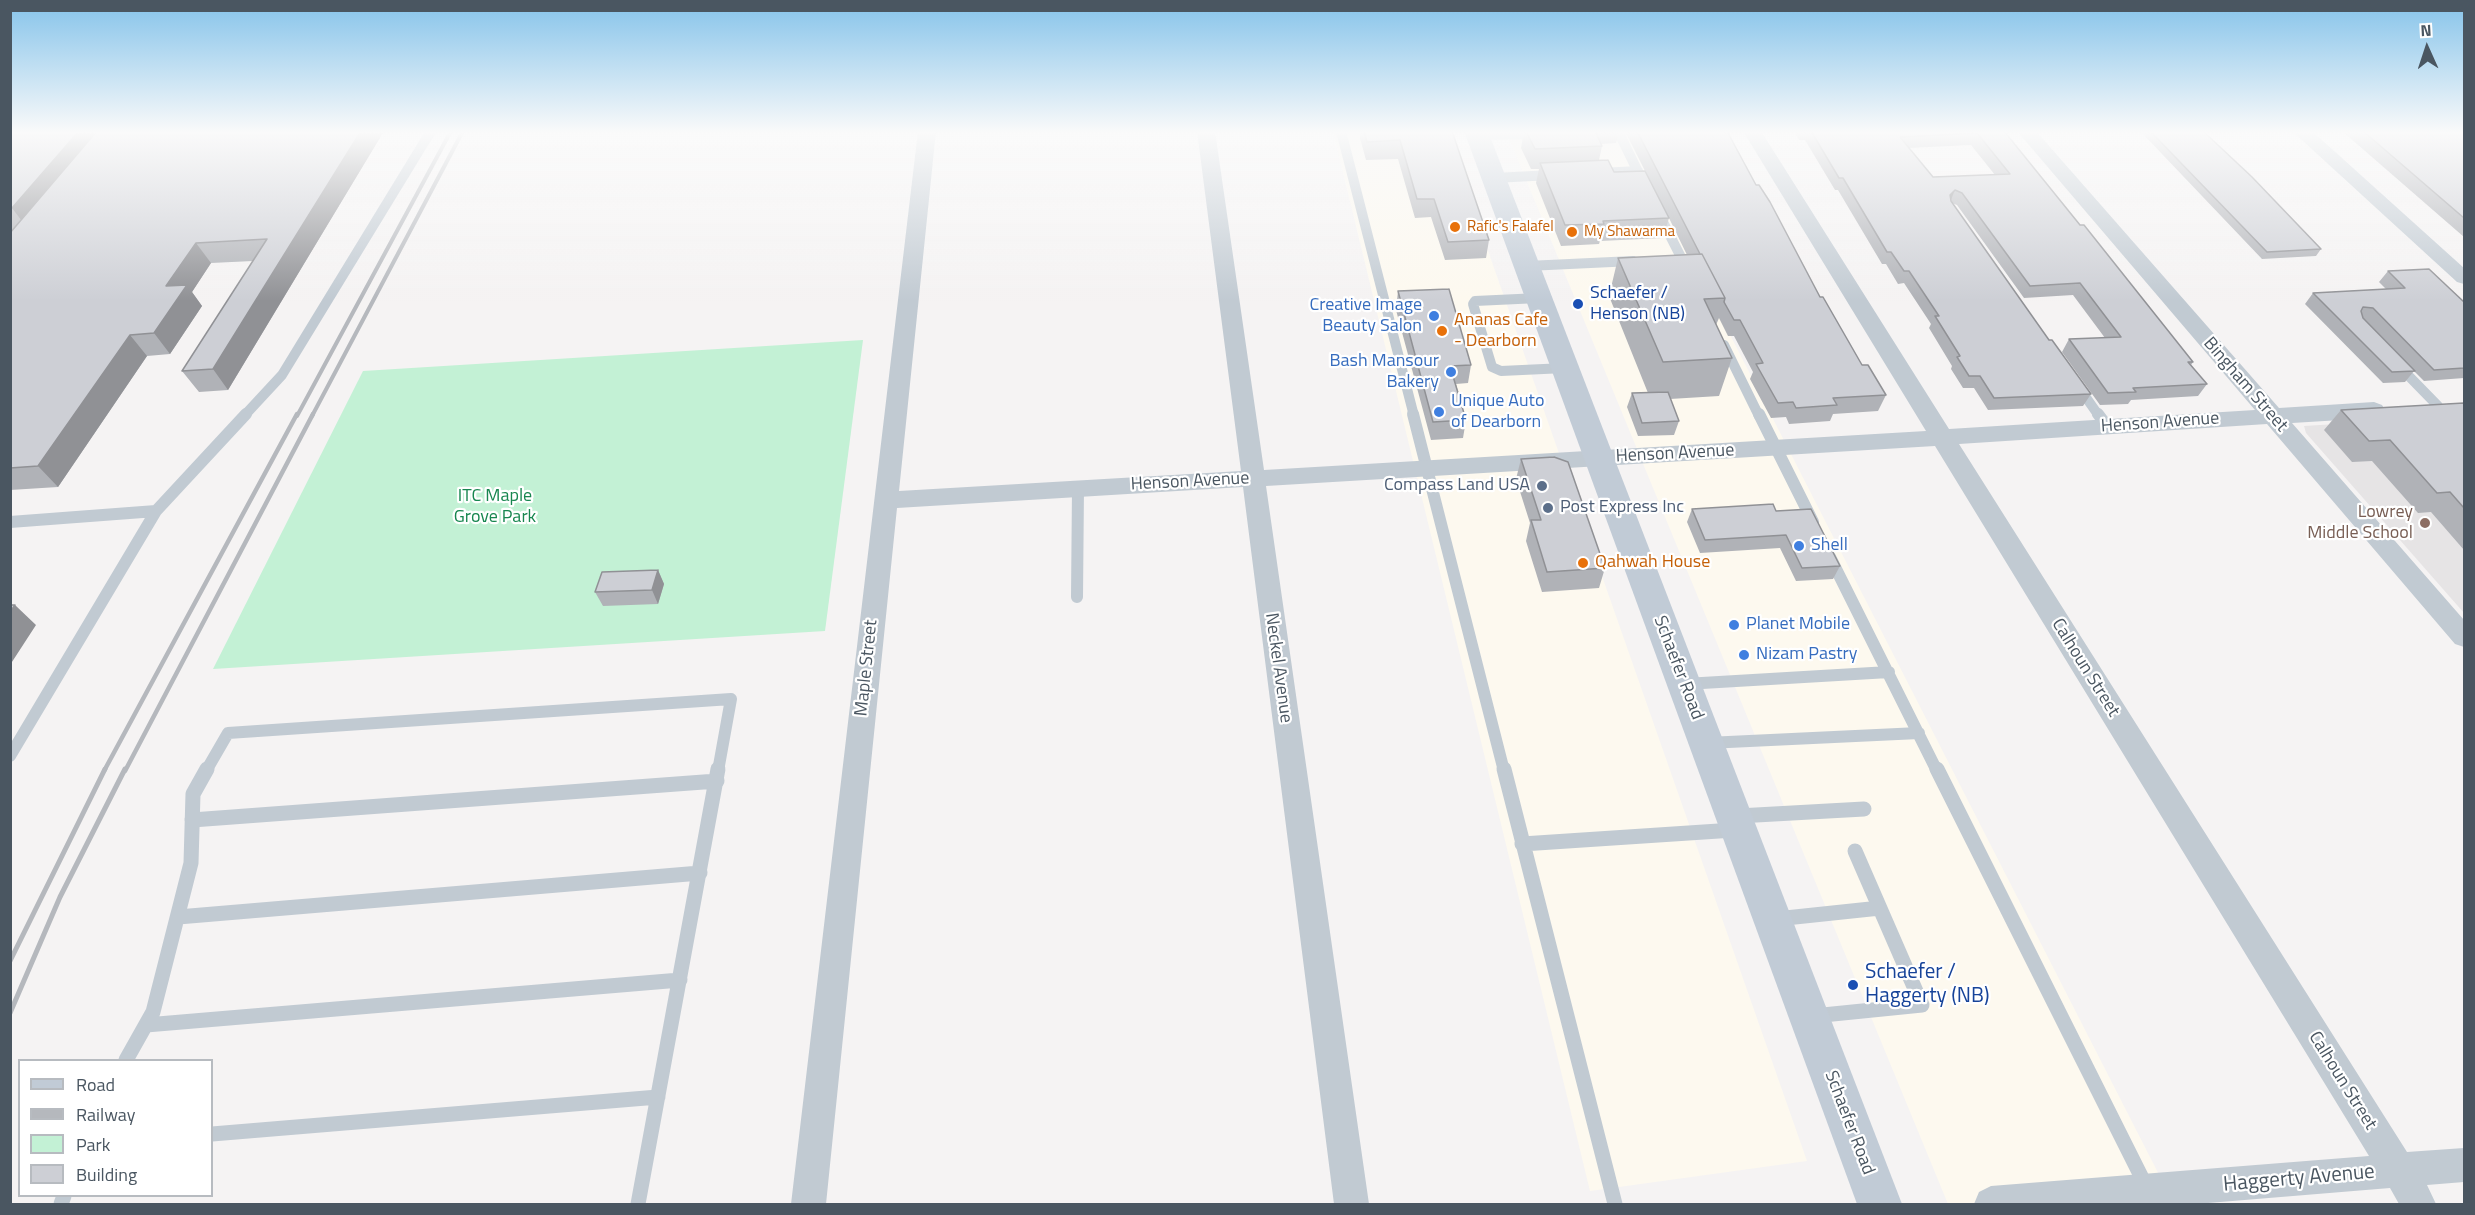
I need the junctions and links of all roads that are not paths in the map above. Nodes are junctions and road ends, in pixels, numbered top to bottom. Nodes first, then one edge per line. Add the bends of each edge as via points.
1 (396, 188) edge
2 (921, 188) edge
3 (1214, 188) edge
4 (1355, 188) edge
5 (1498, 188) edge
6 (1645, 188) edge
7 (1787, 188) edge
8 (2075, 188) edge
9 (2364, 188) edge
10 (1647, 260) edge
11 (1527, 266) junction
12 (2464, 278) edge
13 (1691, 279) edge
14 (1539, 298) junction
15 (1717, 330) edge
16 (2391, 358) edge
17 (1565, 368) junction
18 (2069, 373) edge
19 (2447, 406) joint
20 (2414, 408) edge
21 (2390, 409) edge
22 (2272, 416) junction
23 (2107, 426) junction
24 (1941, 437) junction
25 (1776, 448) junction
26 (1599, 458) junction
27 (1426, 468) junction
28 (1252, 478) junction
29 (1078, 488) junction
30 (886, 500) junction
31 (156, 511) junction
32 (10, 522) edge
33 (1077, 597) dead end
34 (2464, 637) edge
35 (1888, 672) junction
36 (1684, 684) junction
37 (1919, 732) junction
38 (1706, 743) junction
39 (10, 756) edge
40 (717, 781) junction
41 (1863, 808) dead end
42 (192, 820) junction
43 (1736, 823) junction
44 (1522, 844) junction
45 (1855, 851) dead end
46 (700, 873) junction
47 (1880, 908) junction
48 (178, 917) junction
49 (1772, 919) junction
50 (680, 980) junction
51 (1809, 1017) junction
52 (146, 1026) junction
53 (127, 1059) edge
54 (658, 1097) junction
55 (213, 1134) edge
56 (2464, 1165) edge
57 (2399, 1171) junction
58 (2152, 1198) edge
59 (638, 1204) edge
60 (808, 1204) edge
61 (1352, 1204) edge
62 (1615, 1204) edge
63 (1880, 1204) edge
64 (1991, 1204) edge
65 (2419, 1204) edge

1 - 31 lane via 282,375
2 - 30 street, Maple Street
3 - 28 street, Neckel Avenue
4 - 27 lane
5 - 11 main road, Schaefer Road
6 - 13 lane via 1675,259
7 - 24 street, Calhoun Street
8 - 22 street, Bingham Street
9 - 12 street
10 - 11 lane
11 - 14 main road, Schaefer Road
14 - 17 main road, Schaefer Road
14 - 17 lane via 1475,301 1492,367 1501,371
15 - 25 lane
16 - 19 lane
17 - 26 main road, Schaefer Road
18 - 23 lane
19 - 20 street
21 - 22 street, Henson Avenue
22 - 23 street, Henson Avenue
22 - 34 street, Bingham Street
23 - 24 street, Henson Avenue
24 - 25 street, Henson Avenue
24 - 57 street, Calhoun Street
25 - 26 street, Henson Avenue
25 - 35 lane
26 - 27 street, Henson Avenue
26 - 36 main road, Schaefer Road
27 - 28 street, Henson Avenue
27 - 44 lane
28 - 29 street, Henson Avenue
28 - 61 street, Neckel Avenue
29 - 30 street, Henson Avenue
29 - 33 lane
30 - 60 street, Maple Street
31 - 32 lane
31 - 39 lane
35 - 36 lane
35 - 37 lane
36 - 38 main road, Schaefer Road
37 - 38 lane
37 - 58 lane
38 - 43 main road, Schaefer Road
40 - 42 lane
40 - 42 lane via 732,699 228,733 193,794
40 - 46 lane
41 - 43 lane
42 - 48 lane via 191,863
43 - 44 lane
43 - 49 main road, Schaefer Road
44 - 62 lane
45 - 47 lane
46 - 48 lane
46 - 50 lane
47 - 49 lane
47 - 51 lane via 1922,1005
48 - 52 lane
49 - 51 main road, Schaefer Road
50 - 52 lane
50 - 54 lane
51 - 63 main road, Schaefer Road
52 - 53 lane
54 - 55 lane
54 - 59 lane
56 - 57 street, Haggerty Avenue
57 - 58 street, Haggerty Avenue
57 - 65 street, Calhoun Street
58 - 64 street, Haggerty Avenue

